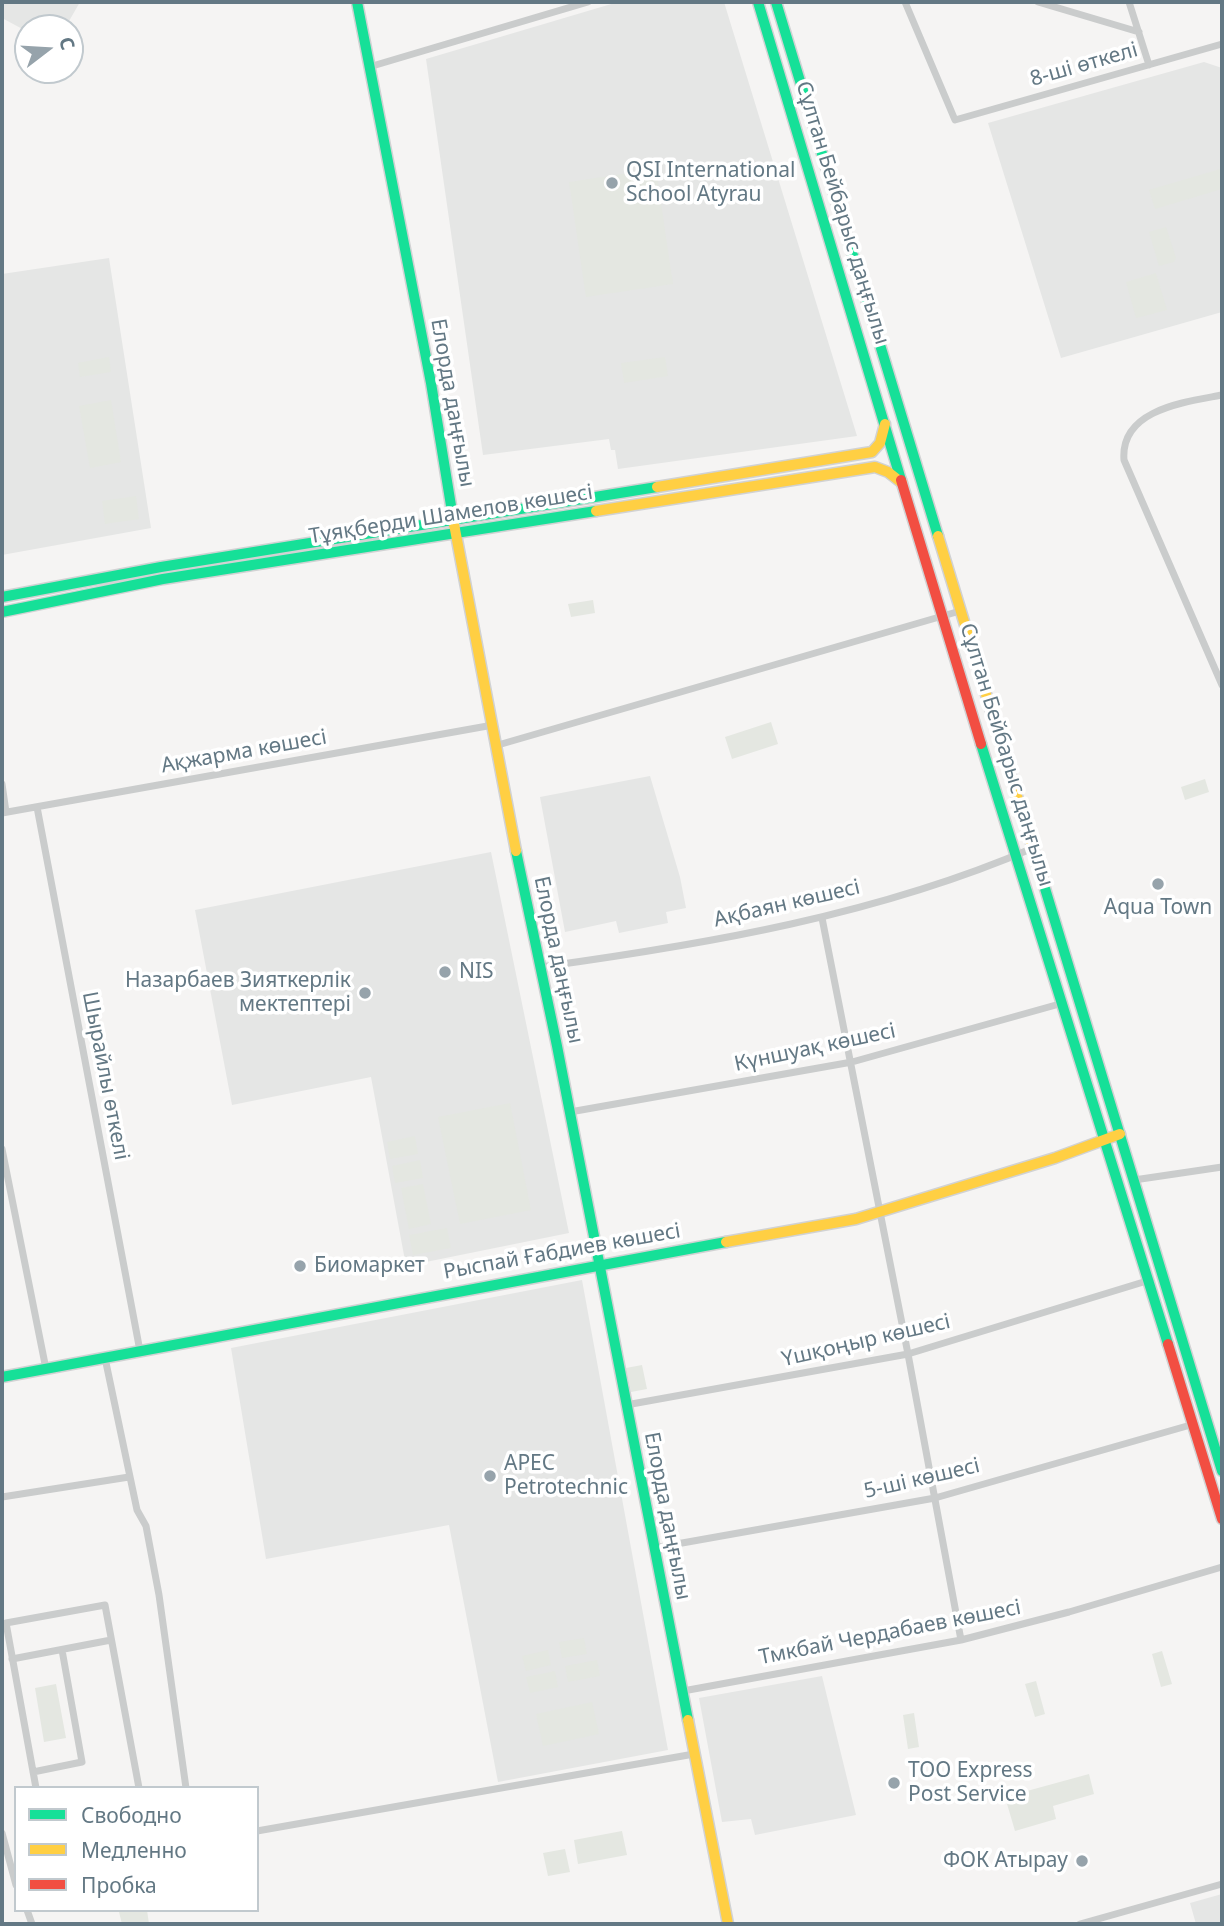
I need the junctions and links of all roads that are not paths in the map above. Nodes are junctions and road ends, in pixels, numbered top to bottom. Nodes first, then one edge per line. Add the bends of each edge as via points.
1 (357, 2) edge
2 (588, 2) edge
3 (758, 2) edge
4 (776, 2) edge
5 (905, 2) edge
6 (1038, 2) edge
7 (1129, 2) edge
8 (1139, 33) junction
9 (1222, 44) edge
10 (1149, 65) junction
11 (369, 67) junction
12 (1222, 394) edge
13 (886, 424) junction
14 (902, 484) junction
15 (453, 520) junction
16 (456, 535) junction
17 (3, 597) edge
18 (960, 611) junction
19 (4, 612) edge
20 (944, 616) junction
21 (1222, 685) edge
22 (493, 725) junction
23 (498, 745) junction
24 (2, 784) edge
25 (37, 807) junction
26 (4, 813) edge
27 (1033, 848) junction
28 (1016, 856) junction
29 (822, 918) junction
30 (541, 967) junction
31 (1063, 1003) junction
32 (852, 1062) junction
33 (570, 1112) junction
34 (1120, 1134) junction
35 (1104, 1140) junction
36 (2, 1149) edge
37 (1222, 1167) edge
38 (1134, 1180) junction
39 (878, 1212) junction
40 (598, 1264) junction
41 (1150, 1280) junction
42 (140, 1351) junction
43 (908, 1353) junction
44 (105, 1358) junction
45 (46, 1369) junction
46 (2, 1377) edge
47 (626, 1405) junction
48 (1194, 1424) junction
49 (1220, 1455) edge
50 (1222, 1471) edge
51 (129, 1477) junction
52 (2, 1497) edge
53 (934, 1498) junction
54 (1222, 1519) edge
55 (654, 1548) junction
56 (1222, 1567) edge
57 (4, 1623) edge
58 (111, 1640) junction
59 (961, 1640) junction
60 (62, 1650) junction
61 (12, 1659) junction
62 (683, 1691) junction
63 (694, 1754) junction
64 (33, 1772) junction
65 (36, 1786) edge
66 (139, 1786) edge
67 (186, 1786) edge
68 (259, 1831) edge
69 (2, 1833) edge
70 (3, 1843) edge
71 (14, 1874) edge
72 (1222, 1884) edge
73 (728, 1924) edge
74 (1080, 1924) edge

1 - 11 street, Елорда даңғылы
2 - 11 street
3 - 13 street, Сұлтан Бейбарыс даңғылы
4 - 18 street, Сұлтан Бейбарыс даңғылы
5 - 10 street, 8-ші өткелі via 955,120
6 - 8 street
7 - 8 street
8 - 10 street
9 - 10 street, 8-ші өткелі
11 - 15 street, Елорда даңғылы
12 - 21 street via 1168,405 1150,414 1123,445 1124,460
13 - 14 street, Сұлтан Бейбарыс даңғылы
13 - 15 street, Тұяқберди Шамелов көшесі via 872,452
14 - 16 street, Тұяқберди Шамелов көшесі via 875,467
14 - 20 street, Сұлтан Бейбарыс даңғылы
15 - 16 street, Елорда даңғылы
15 - 17 street, Тұяқберди Шамелов көшесі
16 - 19 street, Тұяқберди Шамелов көшесі via 163,579
16 - 22 street, Елорда даңғылы
17 - 19 street
18 - 20 street
18 - 27 street, Сұлтан Бейбарыс даңғылы
20 - 23 street
20 - 28 street, Сұлтан Бейбарыс даңғылы
22 - 23 street, Елорда даңғылы
22 - 25 street, Ақжарма көшесі
23 - 30 street, Елорда даңғылы
24 - 26 street
25 - 26 street, Ақжарма көшесі
25 - 42 street, Шырайлы өткелі
27 - 28 street, Ақбаян көшесі
27 - 34 street, Сұлтан Бейбарыс даңғылы
28 - 29 street, Ақбаян көшесі
28 - 31 street, Сұлтан Бейбарыс даңғылы
29 - 30 street, Ақбаян көшесі
29 - 32 street
30 - 33 street, Елорда даңғылы
31 - 32 street, Күншуақ көшесі
31 - 35 street, Сұлтан Бейбарыс даңғылы
32 - 33 street, Күншуақ көшесі
32 - 39 street
33 - 40 street, Елорда даңғылы
34 - 35 street, Рыспай Ғабдиев көшесі
34 - 38 street, Сұлтан Бейбарыс даңғылы
35 - 39 street, Рыспай Ғабдиев көшесі
35 - 41 street, Сұлтан Бейбарыс даңғылы
36 - 45 street
37 - 38 street
38 - 49 street, Сұлтан Бейбарыс даңғылы
39 - 40 street, Рыспай Ғабдиев көшесі
39 - 43 street
40 - 42 street, Рыспай Ғабдиев көшесі
40 - 47 street, Елорда даңғылы
41 - 43 street, Үшқоңыр көшесі
41 - 48 street, Сұлтан Бейбарыс даңғылы
42 - 44 street, Рыспай Ғабдиев көшесі
43 - 47 street, Үшқоңыр көшесі
43 - 53 street
44 - 45 street, Рыспай Ғабдиев көшесі
44 - 51 street
45 - 46 street, Рыспай Ғабдиев көшесі
47 - 55 street, Елорда даңғылы
48 - 53 street, 5-ші көшесі
48 - 54 street, Сұлтан Бейбарыс даңғылы
49 - 50 street, Сұлтан Бейбарыс даңғылы
51 - 52 street
51 - 67 street via 146,1526 159,1595
53 - 55 street, 5-ші көшесі
53 - 59 street
55 - 62 street, Елорда даңғылы
56 - 59 street, Тмкбай Чердабаев көшесі
57 - 58 street via 106,1605
57 - 61 street
58 - 60 street
58 - 66 street
59 - 62 street, Тмкбай Чердабаев көшесі
60 - 61 street
60 - 64 street via 82,1762
61 - 64 street
62 - 63 street, Елорда даңғылы
63 - 68 street
63 - 73 street, Елорда даңғылы
64 - 65 street
69 - 70 street
70 - 71 street
72 - 74 street

